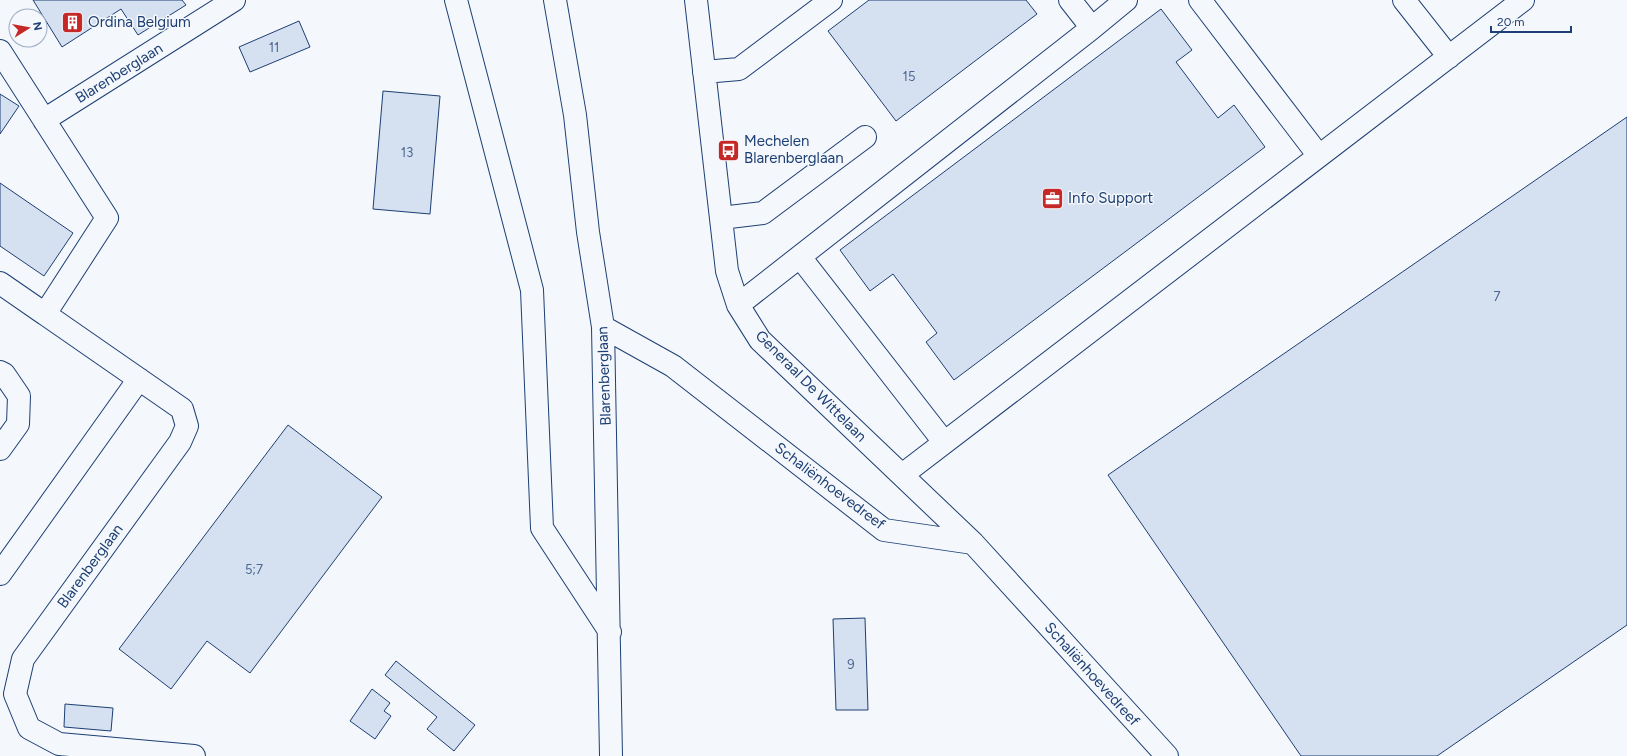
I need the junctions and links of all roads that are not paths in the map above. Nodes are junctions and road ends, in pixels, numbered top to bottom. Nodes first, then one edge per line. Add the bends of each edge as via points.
1 (234, 0) edge
2 (456, 0) edge
3 (555, 0) edge
4 (696, 0) edge
5 (831, 0) edge
6 (1070, 0) edge
7 (1126, 0) edge
8 (1200, 0) edge
9 (1404, 0) edge
10 (1523, 0) edge
11 (1092, 28) junction
12 (0, 51) edge
13 (1449, 57) junction
14 (704, 72) junction
15 (44, 120) junction
16 (865, 137) dead end
17 (1319, 156) junction
18 (721, 218) junction
19 (800, 257) junction
20 (0, 283) edge
21 (738, 305) junction
22 (45, 314) junction
23 (603, 327) junction
24 (0, 372) edge
25 (139, 379) junction
26 (944, 442) junction
27 (0, 449) edge
28 (902, 475) junction
29 (973, 543) junction
30 (0, 574) edge
31 (610, 632) junction
32 (194, 756) edge
33 (611, 756) edge
34 (1166, 756) edge

1 - 15 street, Blarenberglaan
2 - 31 street via 532,290 542,528
3 - 23 street, Blarenberglaan via 575,115 588,232
4 - 14 street, Generaal De Wittelaan
5 - 14 street via 739,68
6 - 11 street
7 - 11 street
8 - 17 street
9 - 13 street
10 - 13 street
11 - 19 street
12 - 15 street
13 - 17 street
14 - 18 street, Generaal De Wittelaan
15 - 22 street via 107,218
16 - 18 street via 763,213
17 - 26 street
18 - 21 street, Generaal De Wittelaan via 727,271
19 - 21 street
19 - 26 street
20 - 22 street, Blarenberglaan
21 - 28 street, Generaal De Wittelaan via 760,340
22 - 25 street, Blarenberglaan
23 - 29 street, Schaliënhoevedreef via 673,366 884,530
23 - 31 street, Blarenberglaan
24 - 27 street via 19,396 18,424
25 - 30 street
25 - 32 street, Blarenberglaan via 182,409 187,426 180,442 23,659 16,694 29,728 59,744
26 - 28 street
28 - 29 street, Generaal De Wittelaan
29 - 34 street, Schaliënhoevedreef
31 - 33 street, Blarenberglaan

